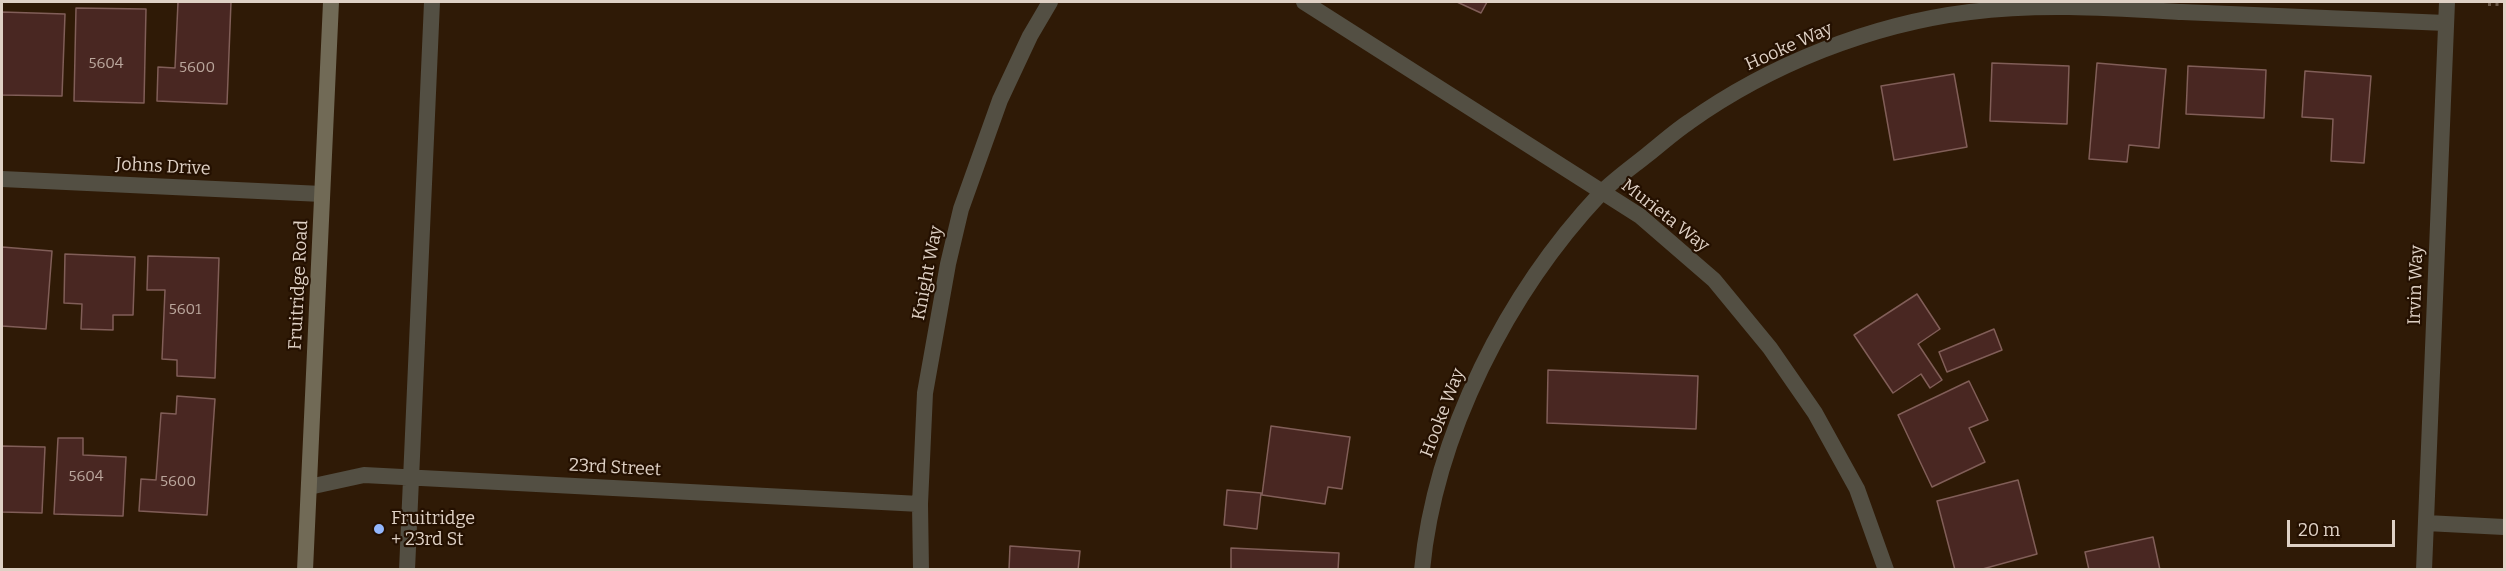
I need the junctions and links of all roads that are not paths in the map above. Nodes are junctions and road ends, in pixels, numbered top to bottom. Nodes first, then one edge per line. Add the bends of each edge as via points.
1 (331, 2) edge
2 (432, 2) edge
3 (1050, 2) edge
4 (1305, 2) edge
5 (2447, 2) edge
6 (2446, 23) junction
7 (2, 179) edge
8 (1602, 191) junction
9 (322, 194) junction
10 (412, 476) junction
11 (309, 487) junction
12 (920, 504) junction
13 (2426, 523) junction
14 (2505, 527) edge
15 (305, 570) edge
16 (407, 570) edge
17 (921, 570) edge
18 (1422, 570) edge
19 (1886, 570) edge
20 (2424, 570) edge

1 - 9 main road, Fruitridge Road
2 - 10 street
3 - 12 street, Knight Way via 1000,100 961,209 924,393
4 - 8 street, Murieta Way
5 - 6 street, Irvin Way
6 - 8 street, Hooke Way via 2047,6 1957,14 1891,27 1827,49 1756,81 1689,122
6 - 13 street, Irvin Way
7 - 9 street, Johns Drive
8 - 18 street, Hooke Way via 1539,270 1491,346 1459,417 1438,482
8 - 19 street, Murieta Way via 1640,216 1714,280 1770,348 1815,412 1857,489
9 - 11 main road, Fruitridge Road
10 - 11 street, 23rd Street via 364,475
10 - 12 street, 23rd Street
10 - 16 street
11 - 15 main road, Fruitridge Road
12 - 17 street, Knight Way
13 - 14 street
13 - 20 street, Irvin Way

